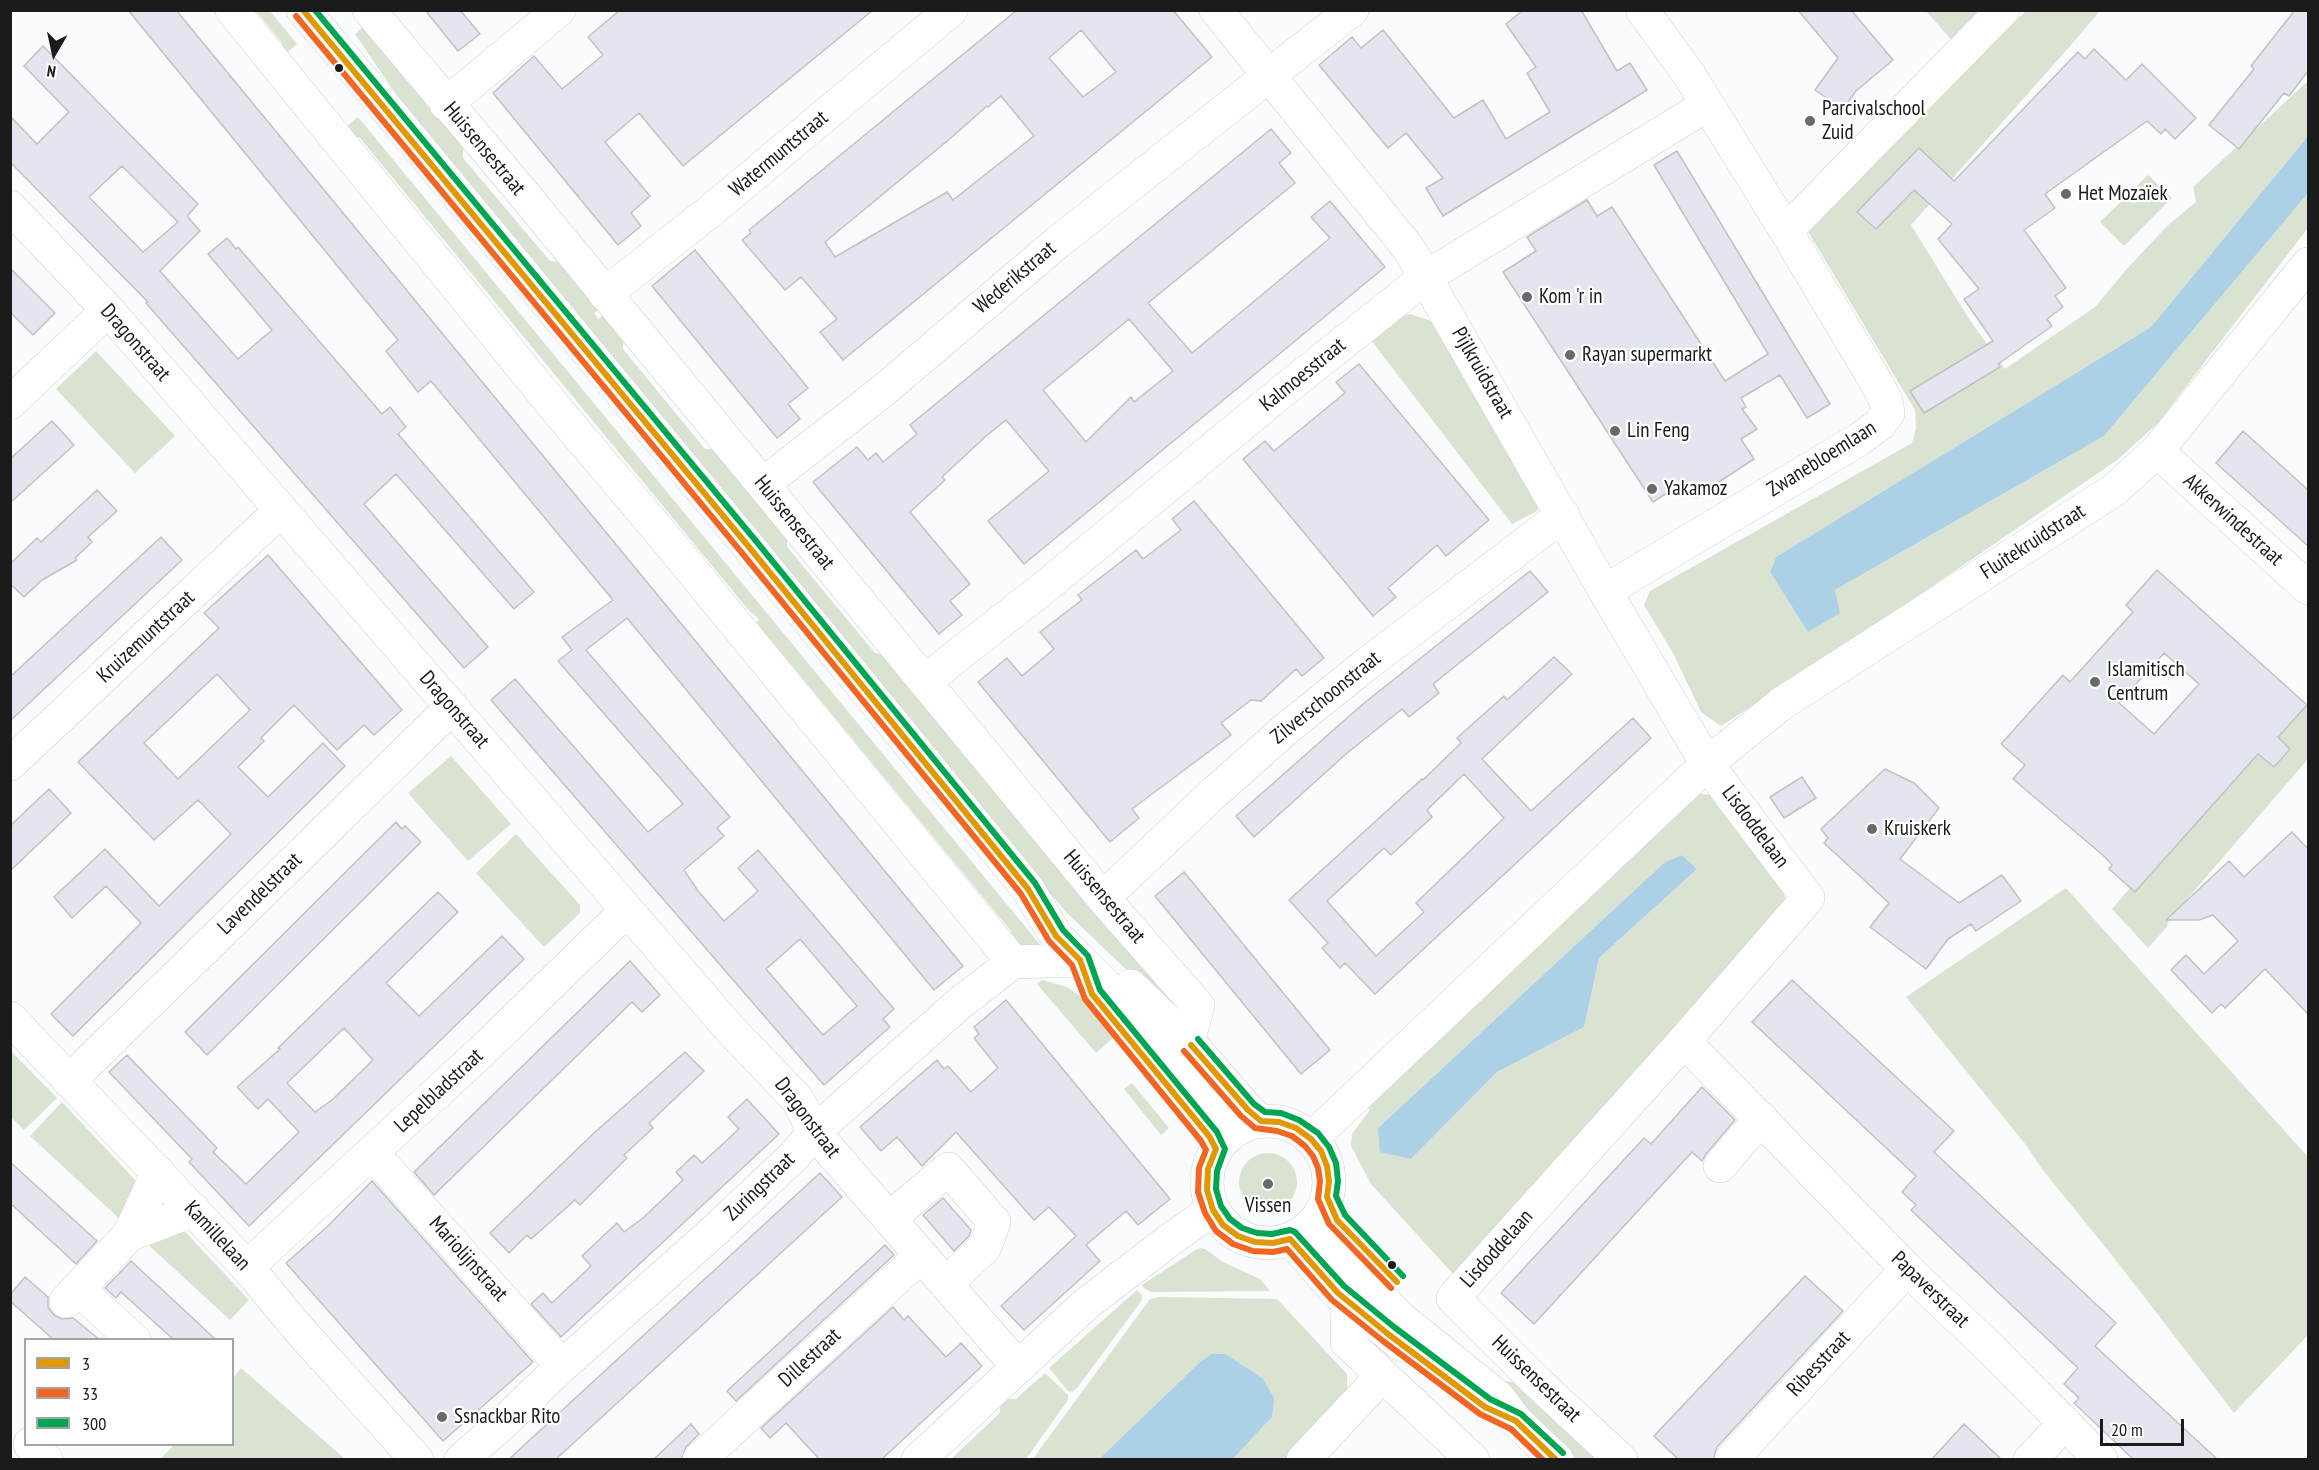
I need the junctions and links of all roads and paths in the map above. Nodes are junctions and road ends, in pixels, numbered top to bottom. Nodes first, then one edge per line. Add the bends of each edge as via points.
1 (232, 10) edge
2 (369, 10) edge
3 (559, 10) edge
4 (951, 10) edge
5 (1216, 10) edge
6 (1352, 10) edge
7 (1642, 10) edge
8 (2003, 10) edge
9 (303, 11) edge
10 (1269, 75) junction
11 (446, 104) junction
12 (1707, 105) junction
13 (10, 207) edge
14 (1786, 231) junction
15 (2308, 264) edge
16 (1426, 277) junction
17 (605, 294) junction
18 (108, 310) junction
19 (10, 403) edge
20 (2157, 451) junction
21 (763, 484) junction
22 (282, 510) junction
23 (1563, 515) junction
24 (2308, 588) edge
25 (1605, 591) junction
26 (925, 681) junction
27 (452, 707) junction
28 (10, 764) edge
29 (1707, 764) junction
30 (1028, 889) junction
31 (1103, 898) junction
32 (627, 910) junction
33 (1080, 960) junction
34 (1013, 963) junction
35 (10, 1018) edge
36 (1188, 1041) junction
37 (1684, 1041) junction
38 (69, 1080) junction
39 (1761, 1118) junction
40 (1261, 1121) junction
41 (814, 1132) junction
42 (1311, 1139) junction
43 (1222, 1142) junction
44 (372, 1153) junction
45 (1720, 1166) dead end
46 (158, 1172) junction
47 (194, 1210) junction
48 (1213, 1210) junction
49 (889, 1219) junction
50 (1311, 1219) junction
51 (129, 1235) junction
52 (921, 1256) junction
53 (247, 1267) junction
54 (1907, 1269) junction
55 (946, 1284) junction
56 (1453, 1298) joint
57 (1348, 1301) junction
58 (131, 1338) edge
59 (562, 1366) junction
60 (1018, 1367) junction
61 (1471, 1374) junction
62 (1382, 1376) junction
63 (1536, 1381) junction
64 (1516, 1421) junction
65 (2065, 1423) junction
66 (10, 1427) edge
67 (24, 1439) edge
68 (32, 1446) edge
69 (46, 1460) edge
70 (417, 1460) edge
71 (460, 1460) edge
72 (699, 1460) edge
73 (918, 1460) edge
74 (1302, 1460) edge
75 (1473, 1460) edge
76 (1557, 1460) edge
77 (1621, 1460) edge
78 (1731, 1460) edge
79 (2030, 1460) edge
80 (2101, 1460) edge

1 - 34 street
2 - 11 street, Huissensestraat
3 - 11 street
4 - 17 street, Watermuntstraat
5 - 10 street, Pijlkruidstraat
6 - 10 street, Wederikstraat
7 - 12 street, Zwanebloemlaan
8 - 14 street
9 - 30 street, Huissensestraat
10 - 16 street, Pijlkruidstraat via 1409,249
10 - 21 street, Wederikstraat
11 - 17 street, Huissensestraat
12 - 14 street, Zwanebloemlaan
12 - 16 street, Kalmoesstraat
13 - 18 street, Dragonstraat
14 - 25 street, Zwanebloemlaan via 1875,380 1888,413 1858,440
15 - 20 street, Fluitekruidstraat
16 - 23 street, Pijlkruidstraat
16 - 26 street, Kalmoesstraat
17 - 21 street, Huissensestraat
18 - 19 street
18 - 22 street, Dragonstraat
20 - 24 street, Akkerwindestraat
20 - 29 street, Fluitekruidstraat via 2114,490 1781,704
21 - 26 street, Huissensestraat
22 - 27 street, Dragonstraat
22 - 28 street, Kruizemuntstraat
23 - 25 street, Pijlkruidstraat
23 - 31 street, Zilverschoonstraat via 1286,729
25 - 29 street, Pijlkruidstraat
26 - 31 street, Huissensestraat
27 - 32 street, Dragonstraat
27 - 38 street, Lavendelstraat
29 - 37 street, Lisdoddelaan via 1808,897
29 - 42 street, Lisdoddelaan
30 - 33 street, Huissensestraat via 1056,936
30 - 36 street, Huissensestraat
31 - 36 street, Huissensestraat via 1198,1006
32 - 41 street, Dragonstraat via 730,1029 798,1100
32 - 44 street, Lepelbladstraat
33 - 34 street
33 - 43 street, Huissensestraat via 1223,1122
34 - 41 street, Zuringstraat via 926,1032
35 - 38 street, Kamillelaan
36 - 40 street, Huissensestraat
37 - 39 street, Papaverstraat
37 - 56 street, Lisdoddelaan
38 - 46 street, Kamillelaan
39 - 45 street
39 - 54 street, Papaverstraat
40 - 42 street via 1296,1128
40 - 43 street via 1239,1128
41 - 49 street, Dragonstraat
41 - 59 street, Zuringstraat via 719,1226
42 - 50 street via 1321,1151 1329,1181
43 - 48 street via 1208,1168 1207,1190
44 - 53 street, Lepelbladstraat
44 - 59 street, Mariolijnstraat
46 - 47 street, Kamillelaan
46 - 51 street
47 - 51 street
47 - 53 street, Kamillelaan
48 - 50 street via 1223,1225 1255,1242 1273,1243
48 - 60 street via 1102,1292
49 - 52 street, Dragonstraat
49 - 55 street via 948,1169 994,1222 985,1247
50 - 57 street, Huissensestraat via 1302,1254
50 - 61 street, Huissensestraat via 1399,1317
51 - 58 street via 72,1295
52 - 55 street, Dragonstraat
52 - 72 street, Dillestraat
53 - 70 street, Kamillelaan
54 - 65 street, Papaverstraat
54 - 78 street, Ribesstraat
55 - 60 street, Dragonstraat
56 - 63 street, Huissensestraat
57 - 62 street via 1347,1342
57 - 64 street, Huissensestraat via 1485,1407
59 - 71 street, Zuringstraat
60 - 73 street
61 - 63 street
61 - 64 street, Huissensestraat via 1498,1397
62 - 74 street
62 - 75 street
63 - 77 street, Huissensestraat
64 - 76 street, Huissensestraat
65 - 79 street
65 - 80 street, Papaverstraat
66 - 67 street
68 - 69 street

